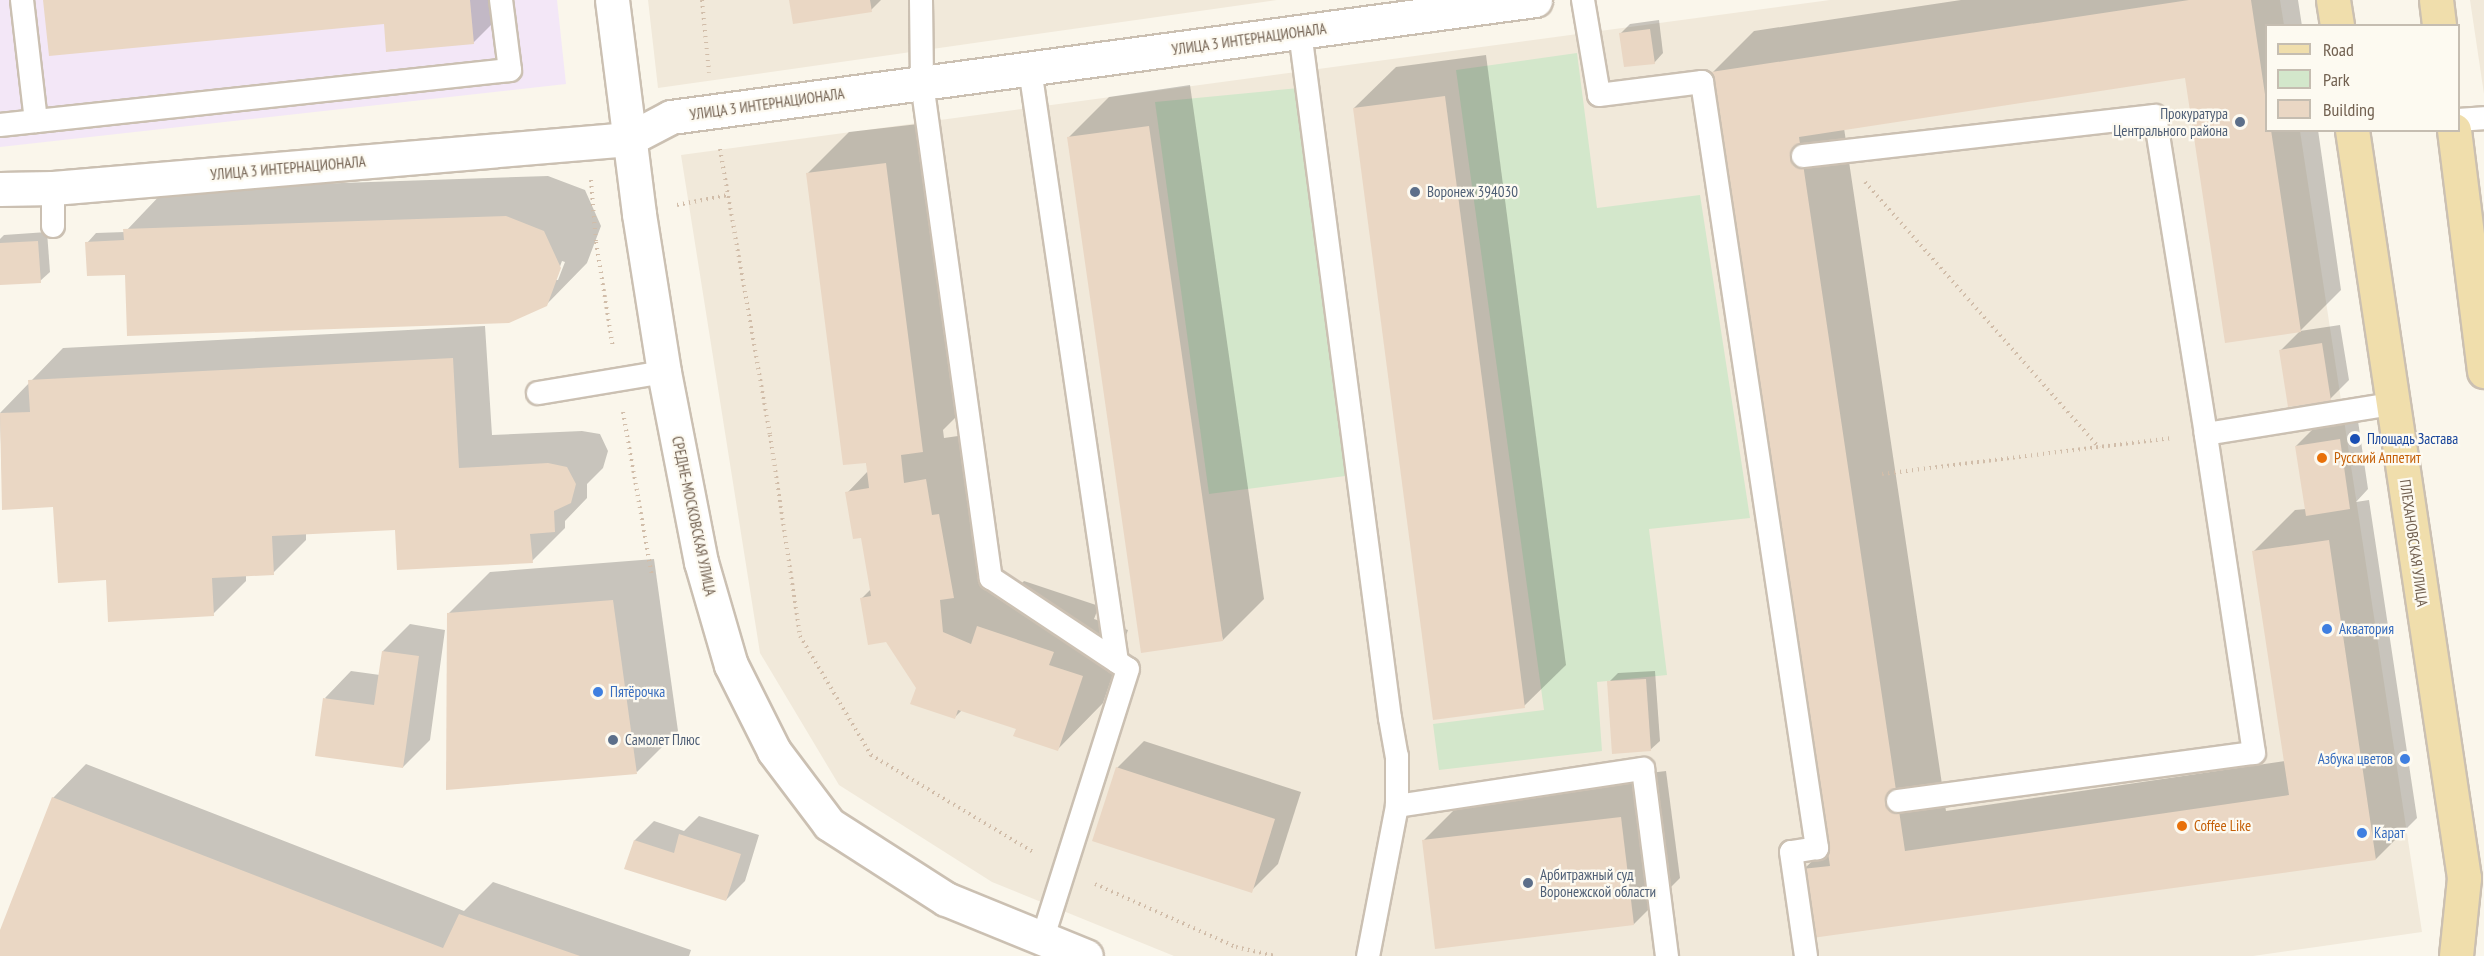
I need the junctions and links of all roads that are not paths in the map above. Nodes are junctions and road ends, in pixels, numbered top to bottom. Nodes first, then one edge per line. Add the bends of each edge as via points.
1 (22, 0) edge
2 (501, 0) edge
3 (612, 0) edge
4 (921, 0) edge
5 (1535, 0) edge
6 (1583, 0) edge
7 (2333, 0) edge
8 (2436, 0) edge
9 (1487, 3) edge
10 (2337, 24) edge
11 (2439, 24) edge
12 (1300, 32) junction
13 (1030, 69) junction
14 (922, 83) junction
15 (2484, 118) edge
16 (2460, 120) edge
17 (36, 122) junction
18 (0, 125) edge
19 (2352, 132) edge
20 (2454, 132) edge
21 (629, 139) junction
22 (1803, 156) dead end
23 (53, 188) junction
24 (0, 189) edge
25 (53, 226) dead end
26 (2484, 371) edge
27 (664, 372) junction
28 (538, 393) dead end
29 (2391, 404) junction
30 (2206, 434) junction
31 (1117, 662) junction
32 (1898, 801) dead end
33 (1397, 806) junction
34 (1043, 937) junction
35 (1086, 956) edge
36 (1368, 956) edge
37 (1666, 956) edge
38 (1806, 956) edge
39 (2456, 956) edge

1 - 17 lane
2 - 17 lane via 510,70
3 - 21 street, СРЕДНЕ-МОСКОВСКАЯ УЛИЦА
4 - 14 lane
5 - 9 street, УЛИЦА 3 ИНТЕРНАЦИОНАЛА
6 - 38 lane via 1599,95 1702,82 1720,164 1816,812 1817,848 1791,852
7 - 10 main road
8 - 11 main road
9 - 12 street, УЛИЦА 3 ИНТЕРНАЦИОНАЛА
12 - 13 street, УЛИЦА 3 ИНТЕРНАЦИОНАЛА
12 - 33 lane via 1397,756
13 - 14 street, УЛИЦА 3 ИНТЕРНАЦИОНАЛА
13 - 31 lane
14 - 21 street, УЛИЦА 3 ИНТЕРНАЦИОНАЛА via 671,117
14 - 31 lane via 992,578
15 - 16 lane
17 - 18 lane
19 - 29 main road, ПЛЕХАНОВСКАЯ УЛИЦА
20 - 26 main road
21 - 23 street, УЛИЦА 3 ИНТЕРНАЦИОНАЛА
21 - 27 street, СРЕДНЕ-МОСКОВСКАЯ УЛИЦА
22 - 30 lane via 2155,116
23 - 24 street, УЛИЦА 3 ИНТЕРНАЦИОНАЛА
23 - 25 lane
27 - 28 lane
27 - 34 street, СРЕДНЕ-МОСКОВСКАЯ УЛИЦА via 701,562 731,665 774,751 829,824 946,899
29 - 30 lane
29 - 39 main road, ПЛЕХАНОВСКАЯ УЛИЦА via 2464,878
30 - 32 lane via 2253,753
31 - 34 lane via 1128,669
33 - 36 lane
33 - 37 lane via 1643,769
34 - 35 street, СРЕДНЕ-МОСКОВСКАЯ УЛИЦА

